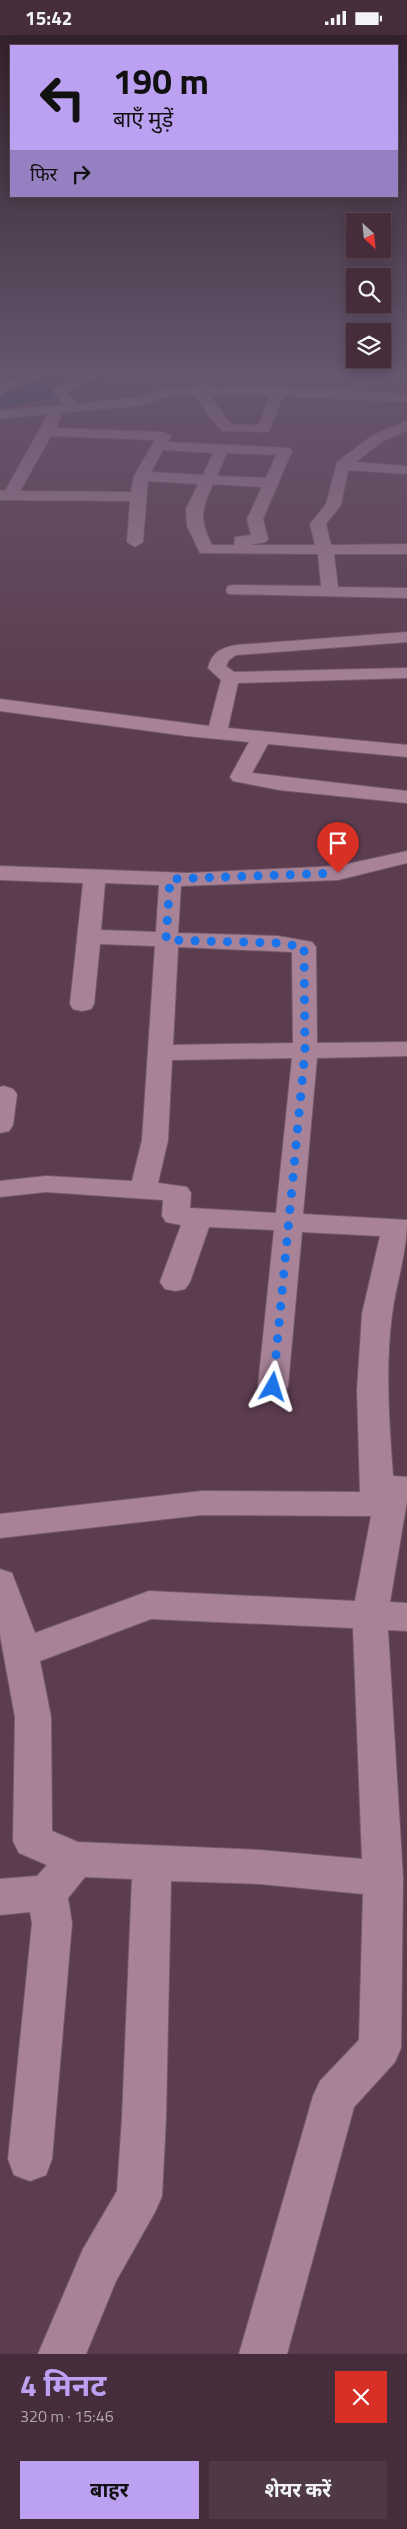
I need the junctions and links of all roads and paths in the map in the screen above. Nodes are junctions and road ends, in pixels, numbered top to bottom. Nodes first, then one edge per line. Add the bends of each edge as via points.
1 (12, 484) edge
2 (140, 484) edge
3 (205, 484) edge
4 (270, 484) edge
5 (338, 484) edge
6 (5, 495) edge
7 (138, 497) junction
8 (135, 542) dead end
9 (324, 548) junction
10 (242, 549) junction
11 (407, 549) edge
12 (311, 567) dead end
13 (329, 567) junction
14 (349, 567) dead end
15 (234, 590) dead end
16 (330, 592) junction
17 (407, 593) edge
18 (407, 637) edge
19 (407, 673) edge
20 (230, 679) junction
21 (0, 705) edge
22 (215, 731) junction
23 (261, 738) junction
24 (407, 751) edge
25 (407, 797) edge
26 (407, 857) edge
27 (0, 873) edge
28 (95, 876) junction
29 (170, 879) junction
30 (90, 937) junction
31 (166, 940) junction
32 (82, 1004) dead end
33 (407, 1049) edge
34 (305, 1051) junction
35 (160, 1053) junction
36 (4, 1094) dead end
37 (0, 1125) edge
38 (0, 1189) edge
39 (143, 1191) junction
40 (204, 1217) junction
41 (290, 1222) junction
42 (402, 1229) edge
43 (174, 1282) dead end
44 (273, 1387) dead end
45 (392, 1489) edge
46 (0, 1526) edge
47 (0, 1582) edge
48 (388, 1616) edge
49 (22, 1653) junction
50 (76, 1859) junction
51 (152, 1862) junction
52 (383, 1878) junction
53 (47, 1893) junction
54 (0, 1897) edge
55 (30, 2159) dead end
56 (62, 2354) edge
57 (263, 2354) edge

1 - 6 street
2 - 7 street
3 - 10 street via 194,509 194,526 206,550
4 - 10 street via 255,519 260,539 241,539
5 - 9 street via 333,505 318,525
6 - 7 street
7 - 8 street
9 - 10 street
9 - 11 street
9 - 13 street
12 - 13 street
13 - 14 street
13 - 16 street
15 - 16 street
16 - 17 street
18 - 20 street via 226,651 217,668
19 - 20 street
20 - 22 street via 220,726
21 - 22 street
22 - 23 street
23 - 24 street
23 - 25 street via 240,777
26 - 29 street via 338,873
27 - 28 street
28 - 29 street
28 - 30 street
29 - 31 street
30 - 31 street
30 - 32 street
31 - 34 street via 278,943 304,947
31 - 35 street
33 - 34 street
34 - 35 street
34 - 41 street
35 - 39 street via 155,1140
36 - 37 street
38 - 39 street via 46,1184
39 - 40 street via 178,1193 176,1216
40 - 41 street
40 - 43 street via 196,1222
41 - 42 street
41 - 44 street
42 - 45 street via 377,1313 372,1390
45 - 46 street via 373,1504 202,1503
45 - 48 street
47 - 49 street via 16,1625
48 - 49 street via 149,1605
48 - 52 street
49 - 50 street via 34,1717 33,1841
50 - 51 street
50 - 53 street
51 - 52 street
51 - 56 street via 144,2118 138,2196 99,2265
52 - 57 street via 380,2048 335,2096
53 - 54 street
53 - 55 street via 52,1923

